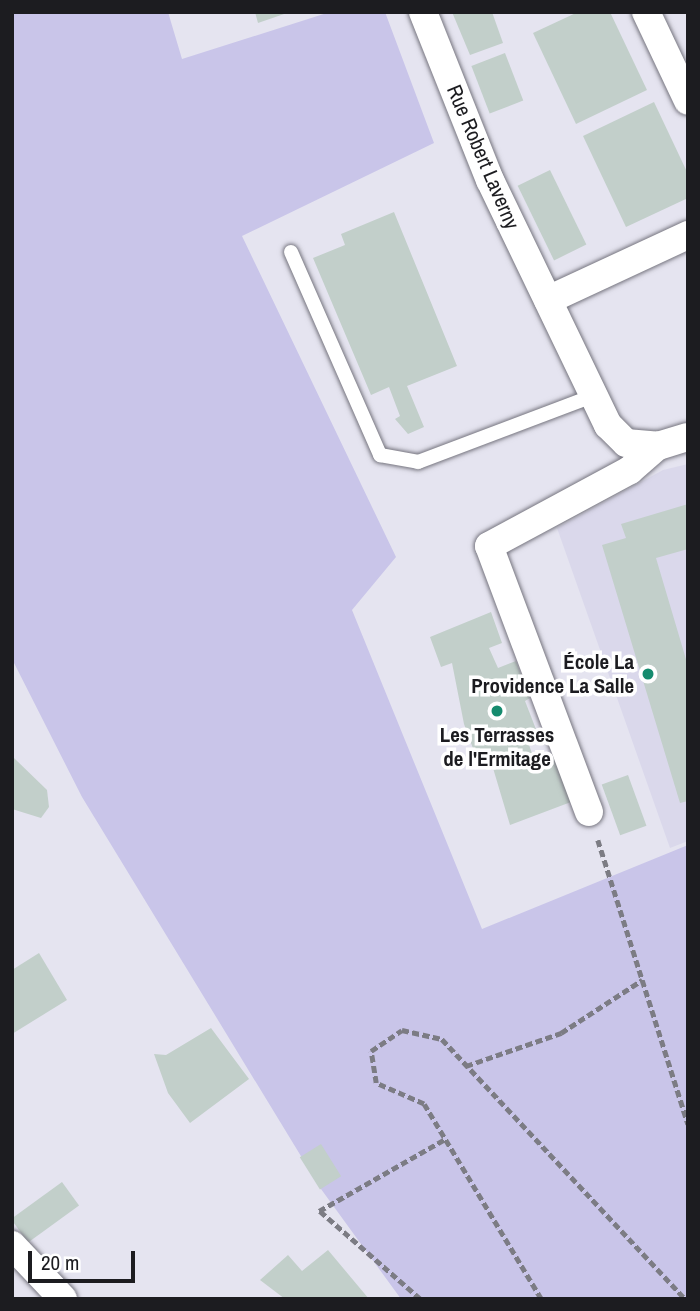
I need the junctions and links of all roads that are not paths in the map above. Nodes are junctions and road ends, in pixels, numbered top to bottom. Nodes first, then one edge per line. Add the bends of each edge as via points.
1 (424, 12) edge
2 (646, 12) edge
3 (688, 100) edge
4 (688, 235) edge
5 (291, 252) dead end
6 (548, 300) junction
7 (595, 395) junction
8 (688, 437) edge
9 (658, 446) junction
10 (589, 812) road end
11 (12, 1245) edge
12 (63, 1299) edge

1 - 6 street, Rue Robert Laverny via 490,180
2 - 3 street
4 - 6 street
5 - 7 lane via 380,455 418,462
6 - 7 street, Rue Robert Laverny
7 - 9 street, Rue Robert Laverny via 608,425 626,443
8 - 9 street
9 - 10 street via 631,470 489,546
11 - 12 street

